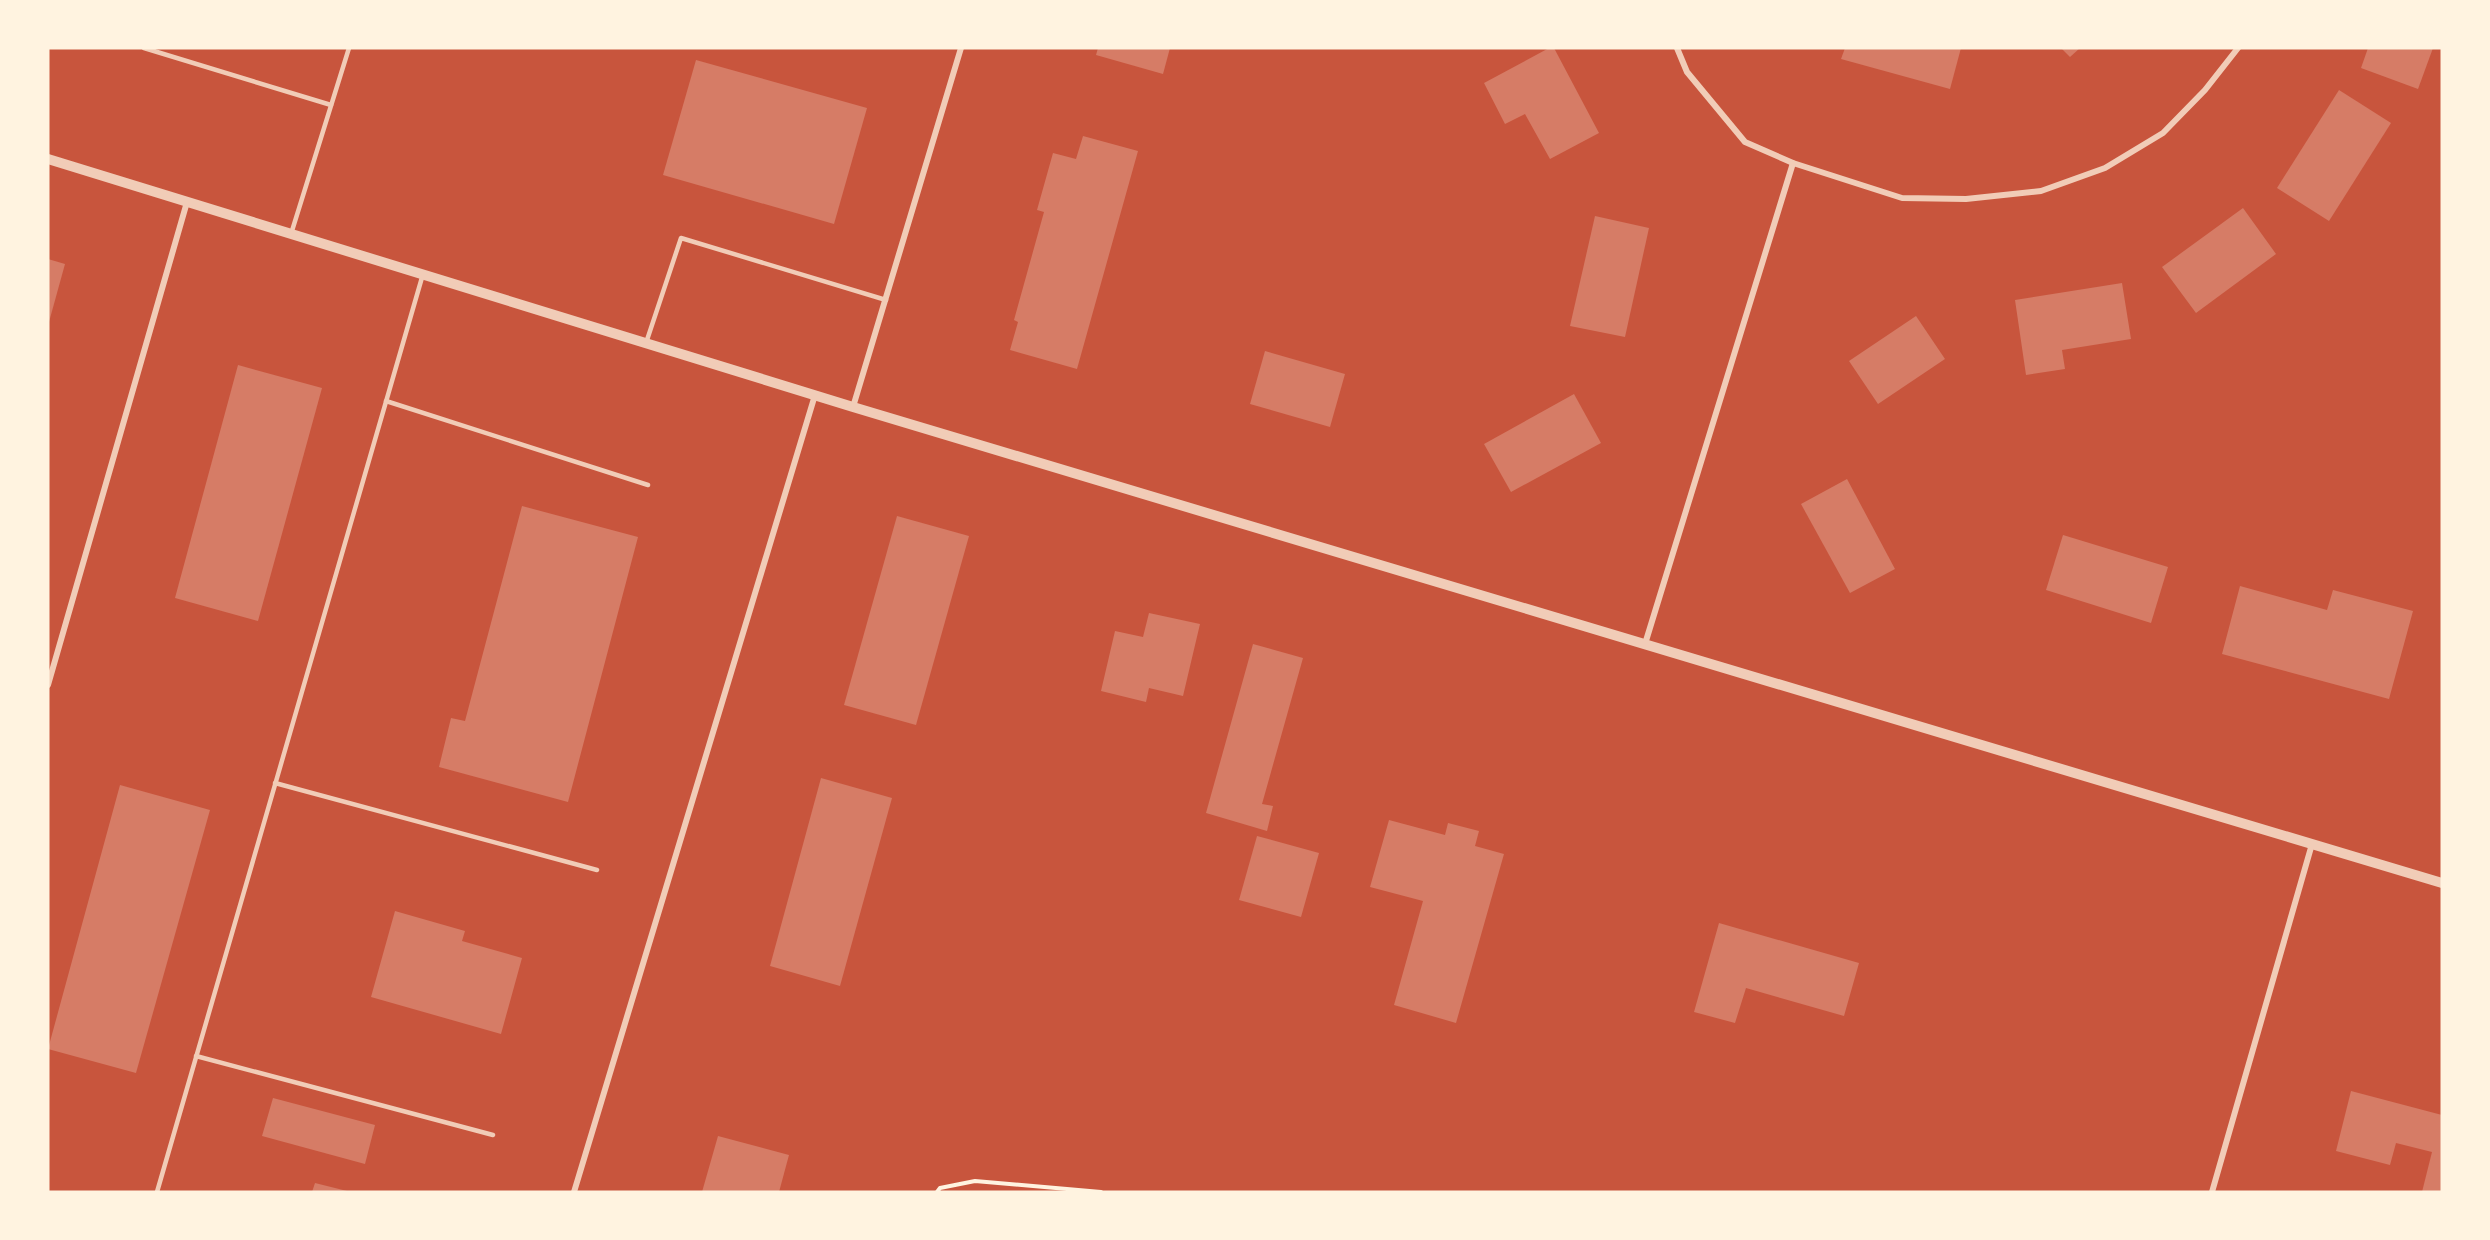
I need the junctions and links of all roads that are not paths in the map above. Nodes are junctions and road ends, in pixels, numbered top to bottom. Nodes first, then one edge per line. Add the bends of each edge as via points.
1 (144, 48) edge
2 (349, 48) edge
3 (962, 48) edge
4 (1677, 48) edge
5 (2238, 48) edge
6 (331, 105) junction
7 (48, 159) edge
8 (1793, 163) junction
9 (187, 202) junction
10 (291, 234) junction
11 (423, 274) junction
12 (886, 300) junction
13 (646, 343) junction
14 (815, 395) junction
15 (386, 401) junction
16 (853, 407) junction
17 (648, 484) dead end
18 (1645, 644) junction
19 (48, 685) edge
20 (275, 783) junction
21 (2312, 844) junction
22 (597, 870) dead end
23 (2442, 883) edge
24 (196, 1056) junction
25 (493, 1135) dead end
26 (157, 1192) edge
27 (574, 1192) edge
28 (2212, 1192) edge

1 - 6 lane
2 - 6 lane
3 - 12 street
4 - 8 street via 1687,72 1745,142
5 - 8 street via 2205,90 2163,133 2104,168 2041,191 1966,199 1902,198
6 - 10 lane
7 - 9 street
8 - 18 street
9 - 10 street
9 - 19 street
10 - 11 street
11 - 13 street
11 - 15 lane
12 - 13 lane via 681,238
12 - 16 street
13 - 14 street
14 - 16 street
14 - 27 street
15 - 17 lane
15 - 20 lane
16 - 18 street
18 - 21 street
20 - 22 lane
20 - 24 lane
21 - 23 street
21 - 28 street
24 - 25 lane
24 - 26 lane

